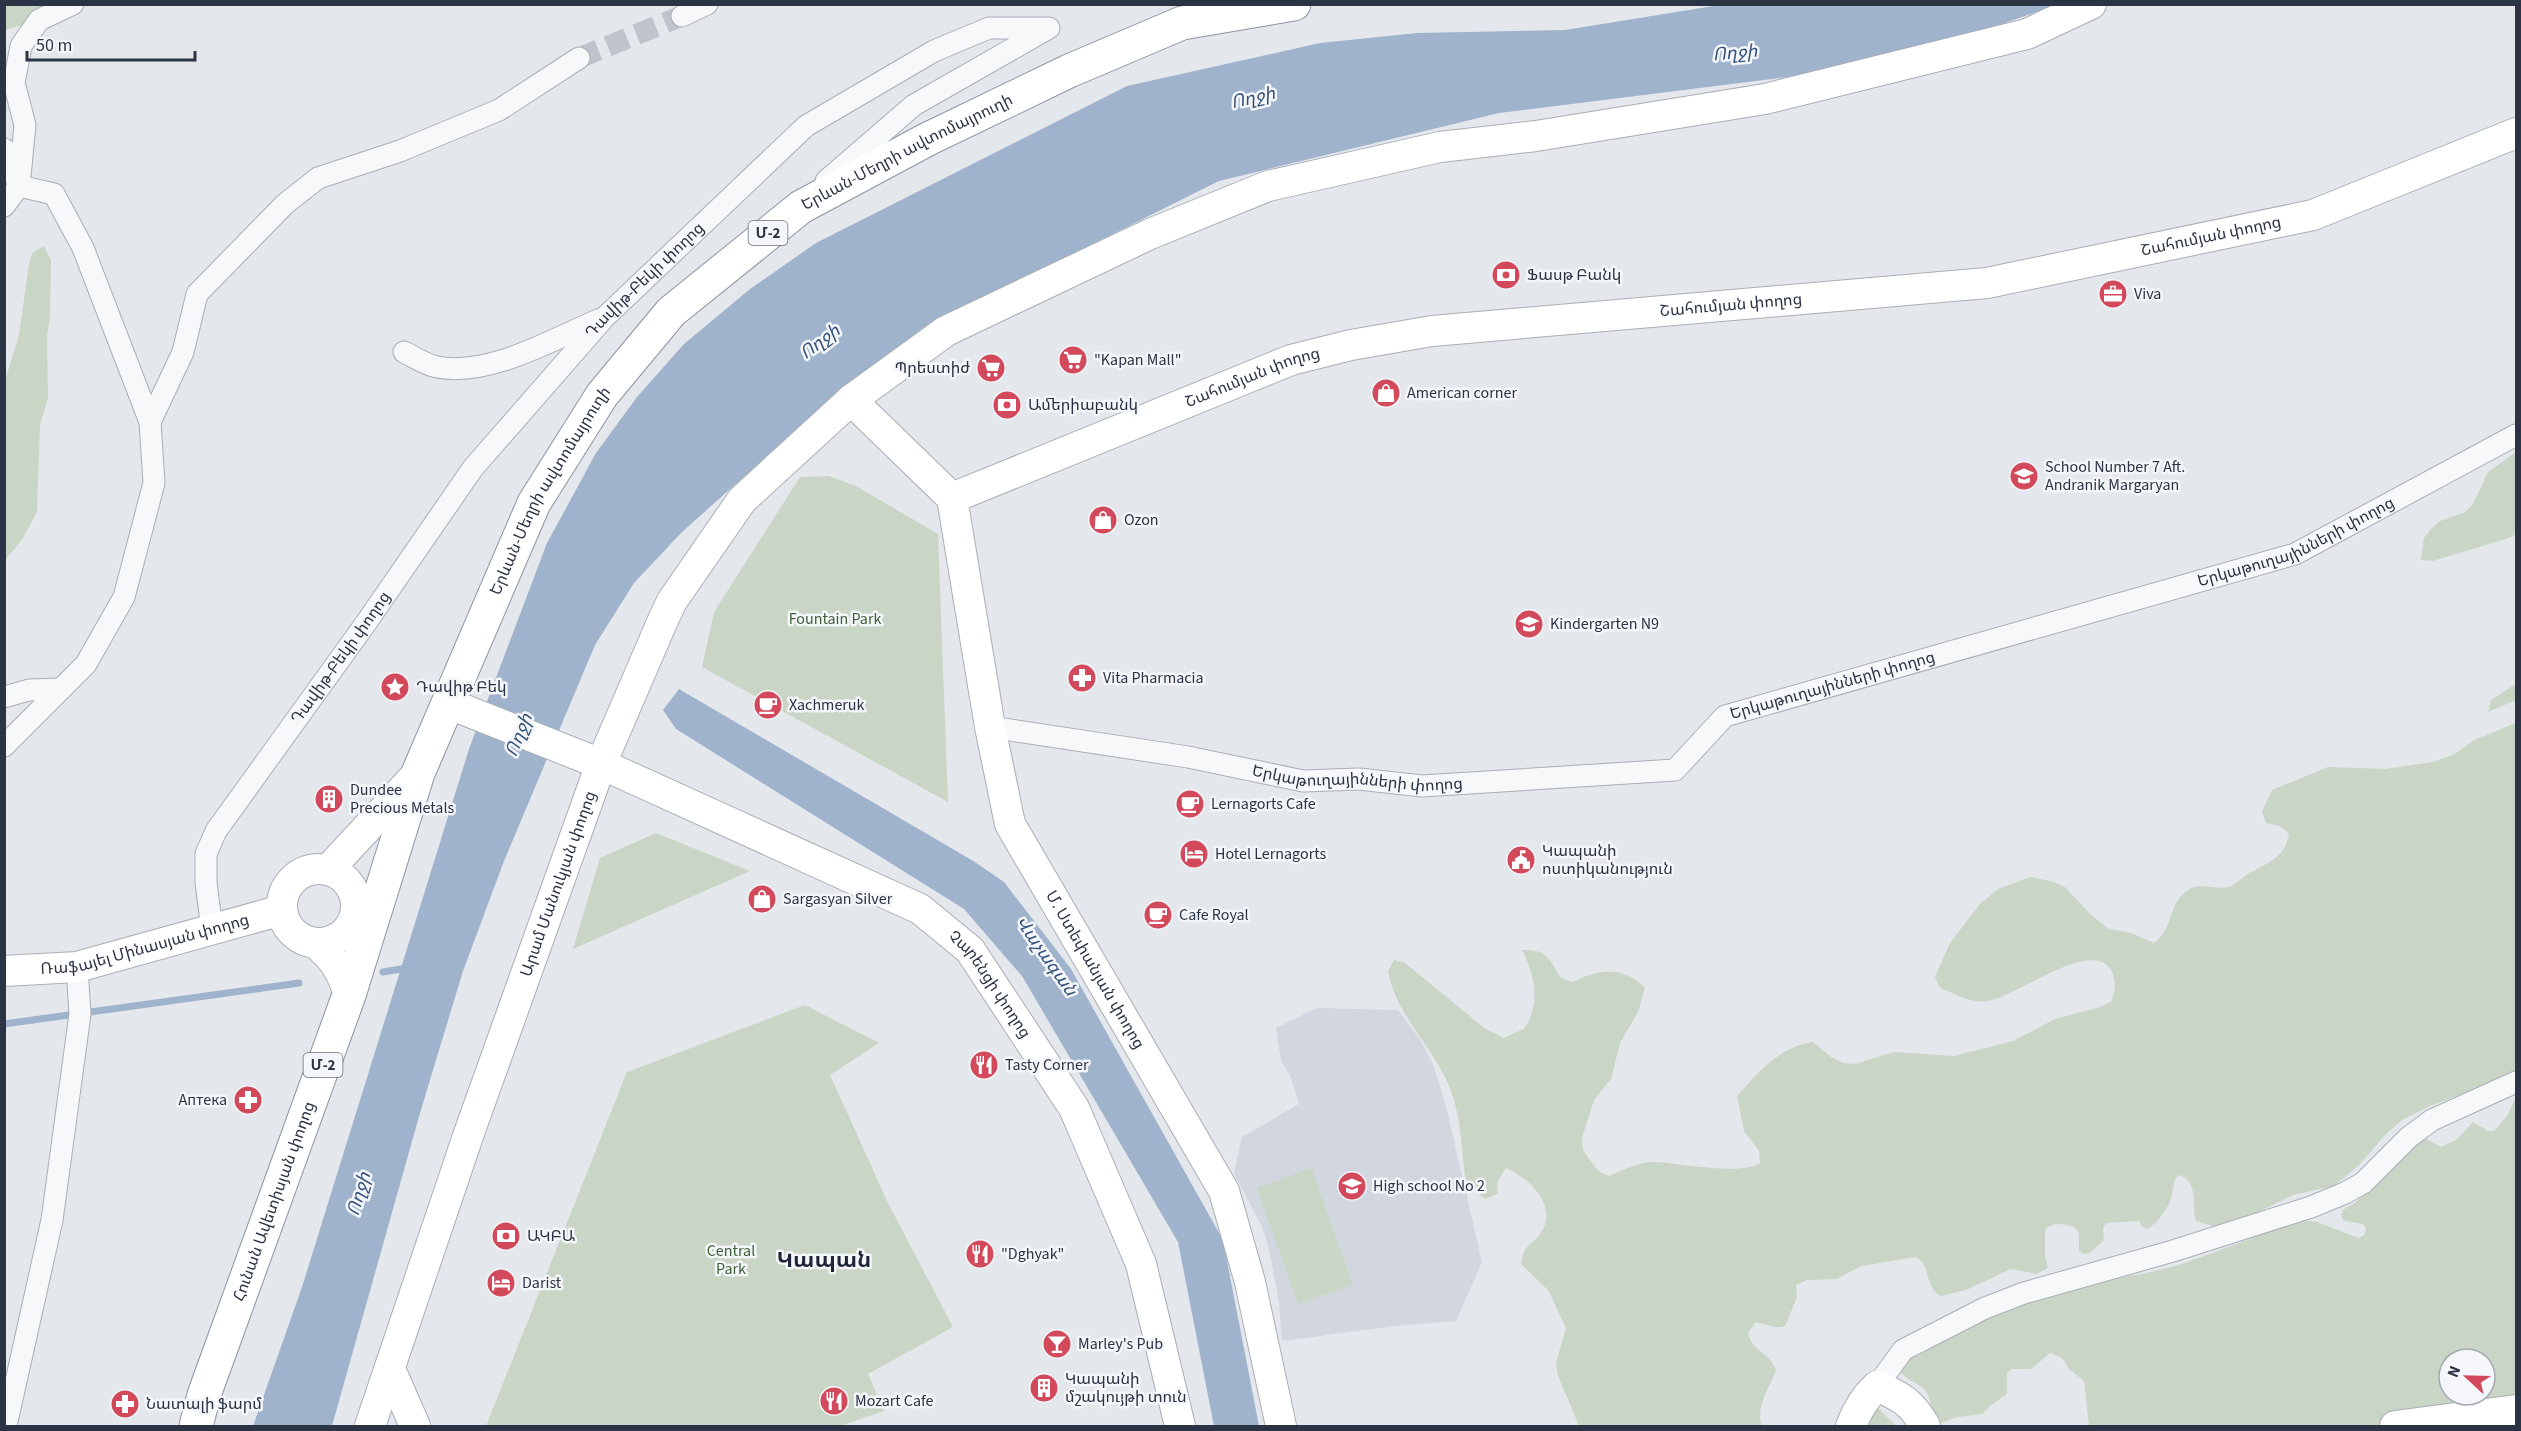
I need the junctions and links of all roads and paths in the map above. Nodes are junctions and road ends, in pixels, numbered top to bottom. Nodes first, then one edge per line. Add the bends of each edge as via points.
1 (73, 4) edge
2 (707, 4) edge
3 (1294, 4) edge
4 (2091, 4) edge
5 (682, 16) tunnel mouth
6 (579, 58) tunnel mouth
7 (2517, 133) edge
8 (4, 149) edge
9 (20, 186) junction
10 (4, 206) edge
11 (801, 207) junction
12 (604, 318) junction
13 (404, 352) dead end
14 (851, 400) junction
15 (150, 422) junction
16 (2517, 435) edge
17 (952, 498) junction
18 (61, 689) junction
19 (4, 697) edge
20 (456, 707) junction
21 (990, 727) junction
22 (4, 747) edge
23 (600, 764) junction
24 (418, 773) junction
25 (327, 870) junction
26 (282, 910) junction
27 (212, 929) junction
28 (315, 943) junction
29 (77, 967) junction
30 (6, 977) edge
31 (349, 995) junction
32 (2517, 1082) edge
33 (390, 1369) junction
34 (1877, 1386) junction
35 (2517, 1410) edge
36 (6, 1426) edge
37 (196, 1426) edge
38 (370, 1426) edge
39 (415, 1426) edge
40 (1180, 1426) edge
41 (1281, 1426) edge
42 (1851, 1426) edge
43 (1925, 1426) edge
44 (2395, 1426) edge

1 - 9 street via 39,20 21,46 14,82 25,125
2 - 5 street
3 - 11 highway, Երևան-Մեղրի ավտոմայրուղի / Մ-2 via 1182,23 1069,71 928,139
4 - 14 street via 2027,33 1765,99 1536,136 1440,147 1268,186 1150,234 946,331
6 - 15 street via 499,111 400,151 318,178 285,204 197,294 183,352
7 - 17 street, Շահումյան փողոց via 2313,215 1987,283 1432,331 1351,345 1291,360
8 - 9 street
9 - 10 street
9 - 15 street via 54,194 83,248
11 - 12 street, Դավիթ-Բեկի փողոց via 914,105 1049,28 989,28 934,51 806,126
11 - 20 highway, Երևան-Մեղրի ավտոմայրուղի / Մ-2 via 671,312 602,395 534,503
12 - 13 street via 481,367 436,367
12 - 27 street, Դավիթ-Բեկի փողոց via 473,468 216,831 206,854
14 - 17 street
14 - 23 street, Արամ Մանուկյան փողոց via 742,500 678,592
15 - 18 street via 154,483 124,597 86,664
16 - 21 street, Երկաթուղայինների փողոց via 2295,554 1725,716 1675,770 1422,786 1359,779 1303,781 1188,757
17 - 21 street, Մ. Ստեփանյան փողոց
18 - 19 street via 29,690
18 - 22 street
20 - 23 street, Չարենցի փողոց
20 - 24 highway, Հունան Ավետիսյան փողոց / Մ-2
21 - 41 street, Մ. Ստեփանյան փողոց via 1010,824 1224,1191 1250,1282
23 - 33 street, Արամ Մանուկյան փողոց
23 - 40 street, Չարենցի փողոց via 920,909 970,950 1074,1108 1141,1264
24 - 25 street
24 - 31 highway, Հունան Ավետիսյան փողոց / Մ-2
25 - 26 street via 316,869 295,878 287,887
25 - 28 street via 348,883 356,906 348,929 339,937
26 - 27 street, Ռաֆայել Մինասյան փողոց
26 - 28 street via 293,932
27 - 29 street, Ռաֆայել Մինասյան փողոց
28 - 31 street via 332,956
29 - 30 street, Ռաֆայել Մինասյան փողոց
29 - 36 street via 80,1014 52,1220
31 - 37 highway, Հունան Ավետիսյան փողոց / Մ-2
32 - 34 street via 2432,1120 2363,1183 2345,1193 2174,1251 2024,1293 1985,1308 1903,1350
33 - 38 street, Արամ Մանուկյան փողոց
33 - 39 street
34 - 42 street via 1857,1410
34 - 43 street via 1908,1402
35 - 44 street

